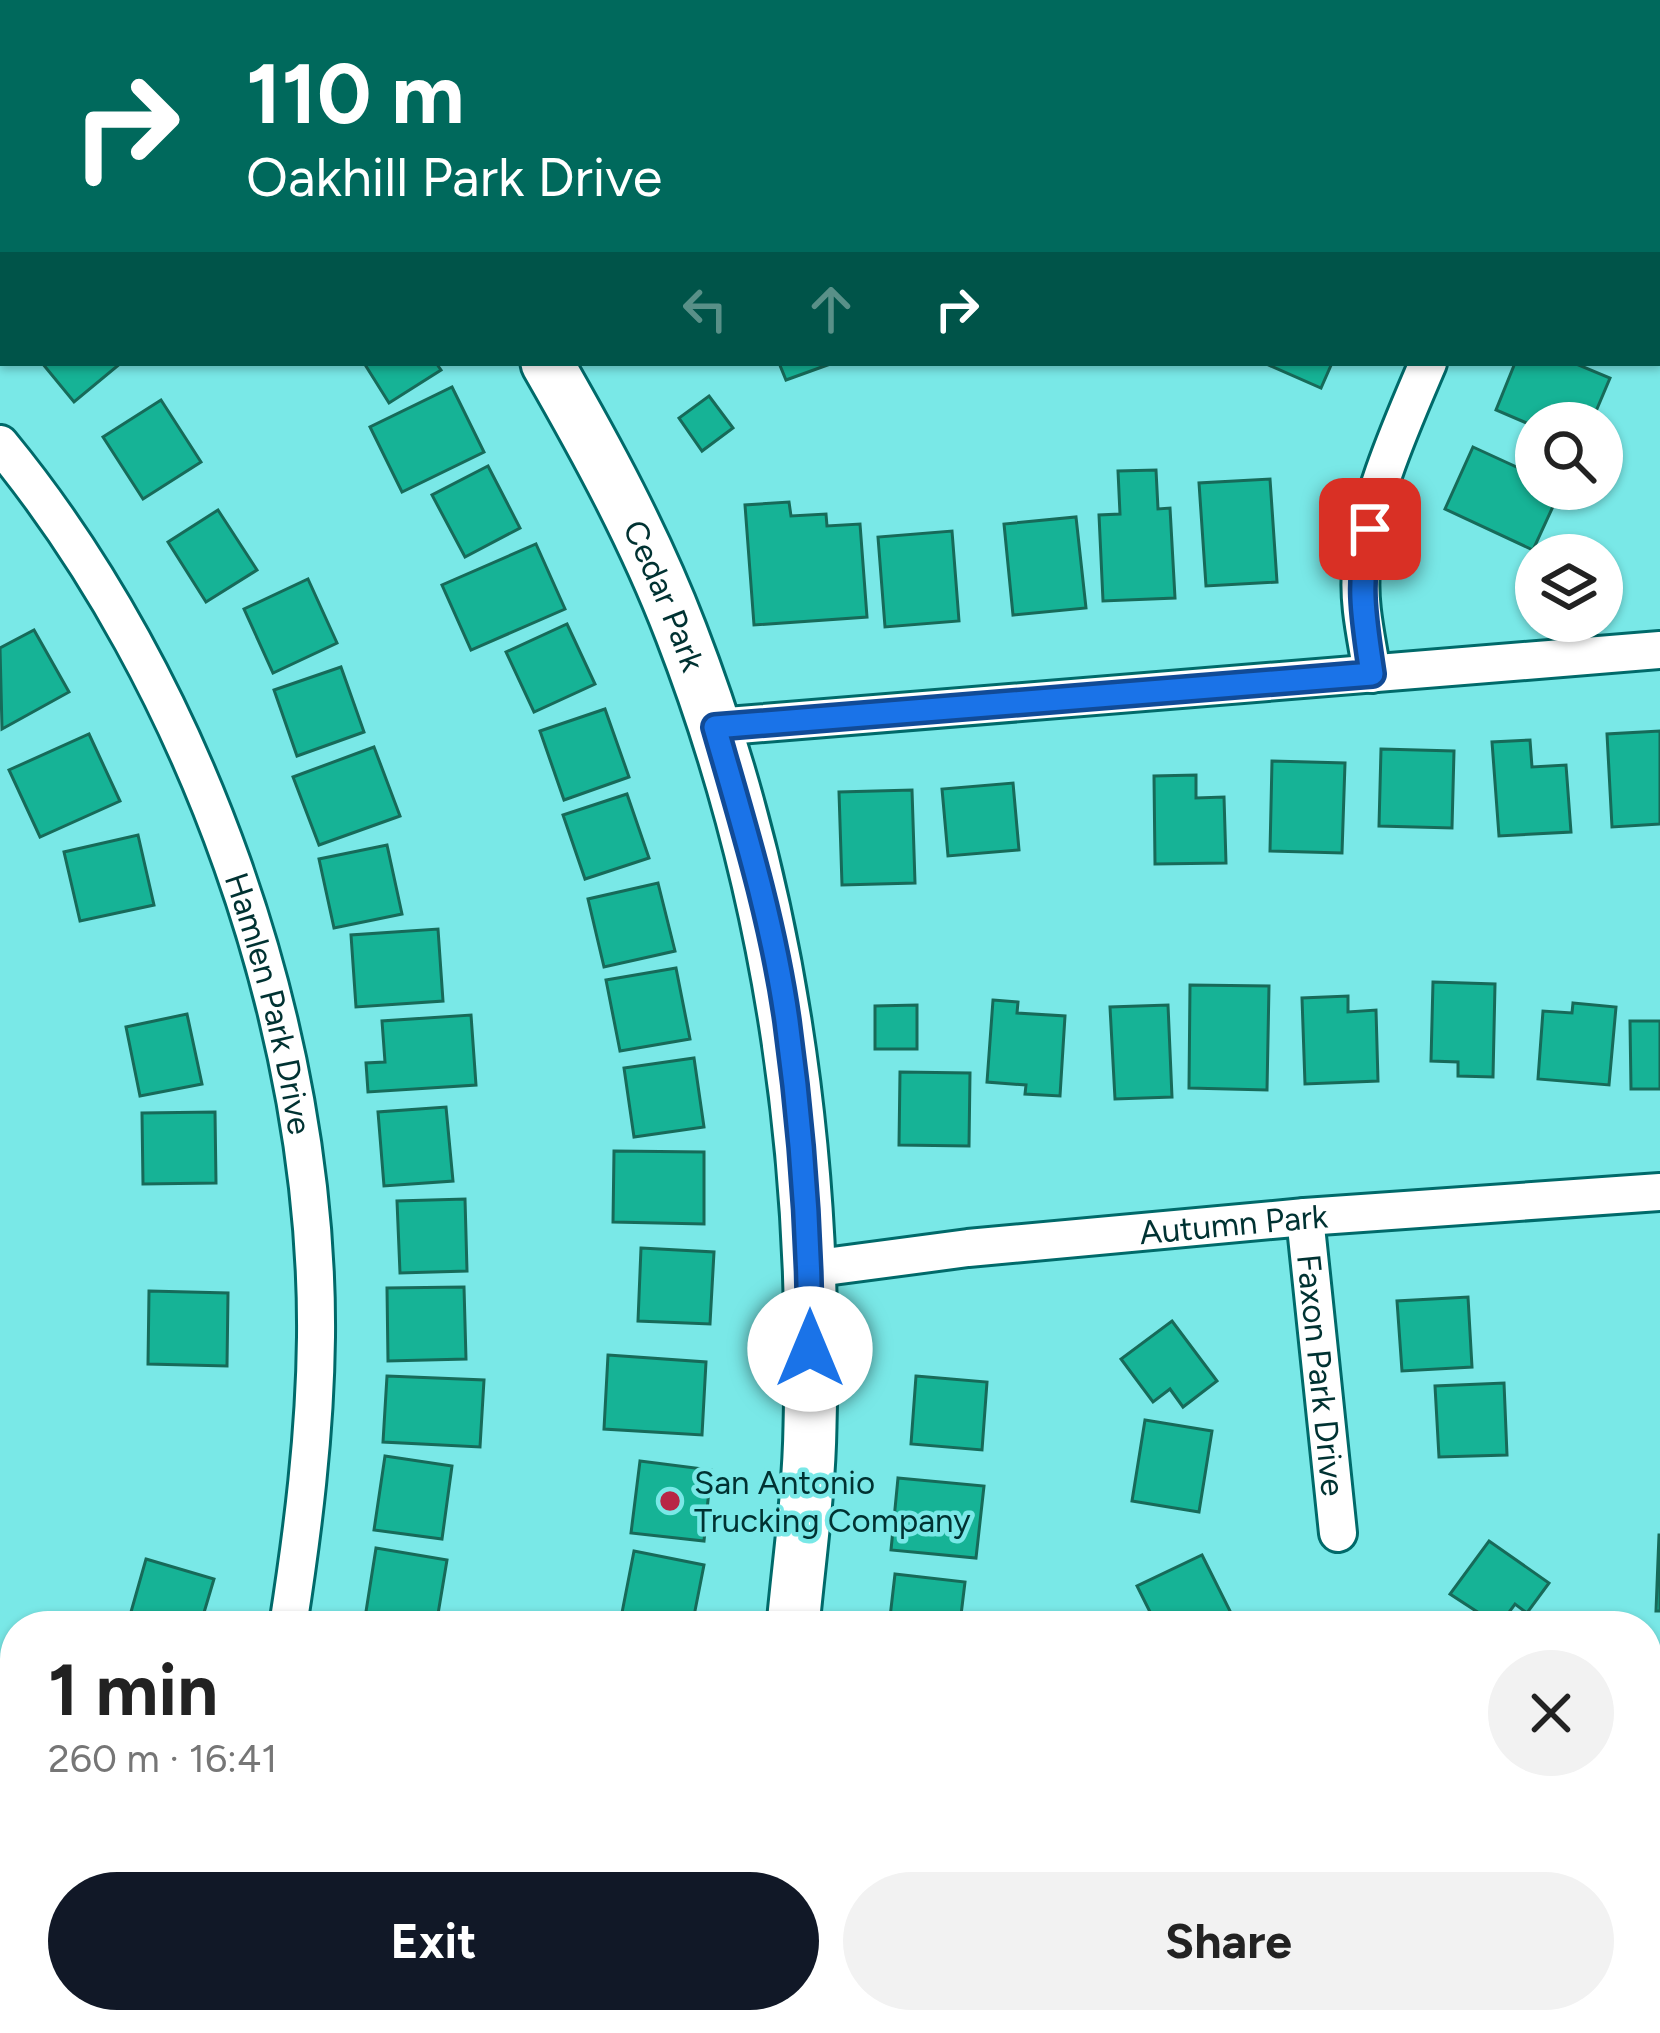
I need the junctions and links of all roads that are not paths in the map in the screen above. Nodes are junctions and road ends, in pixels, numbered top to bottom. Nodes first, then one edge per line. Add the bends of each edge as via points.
1 (549, 366) edge
2 (1428, 366) edge
3 (0, 444) edge
4 (1660, 650) edge
5 (1372, 674) junction
6 (715, 727) junction
7 (1660, 1192) edge
8 (1305, 1217) junction
9 (810, 1269) junction
10 (1338, 1533) dead end
11 (290, 1611) edge
12 (794, 1611) edge

1 - 6 street, Cedar Park via 643,544
2 - 5 street via 1397,435 1361,568
3 - 11 street, Hamlen Park Drive via 114,607 184,742 240,884 281,1030 307,1181 316,1334 309,1486
4 - 5 street
5 - 6 street
6 - 9 street, Cedar Park via 787,1018
7 - 8 street, Autumn Park
8 - 9 street, Autumn Park
8 - 10 street, Faxon Park Drive
9 - 12 street, Cedar Park via 811,1430

